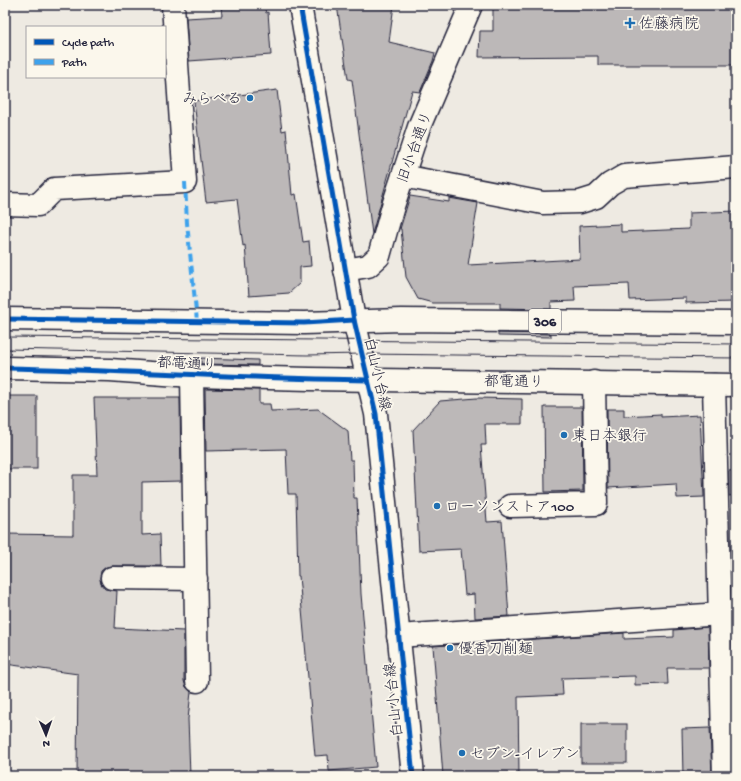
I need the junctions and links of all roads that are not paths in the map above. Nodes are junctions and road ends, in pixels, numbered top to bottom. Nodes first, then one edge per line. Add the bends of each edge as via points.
1 (173, 5) edge
2 (300, 5) edge
3 (471, 5) edge
4 (736, 167) edge
5 (403, 176) junction
6 (5, 204) edge
7 (345, 270) junction
8 (5, 318) edge
9 (354, 320) junction
10 (736, 323) edge
11 (5, 368) edge
12 (192, 376) junction
13 (368, 380) junction
14 (594, 382) junction
15 (714, 385) junction
16 (736, 385) edge
17 (510, 506) dead end
18 (112, 578) dead end
19 (196, 579) junction
20 (728, 614) edge
21 (398, 636) junction
22 (197, 681) dead end
23 (413, 776) edge
24 (724, 776) edge

1 - 6 main road via 186,182 54,189 38,205
2 - 7 main road, 白山小台線
3 - 5 main road, 旧小台通り via 419,127
4 - 5 main road via 624,176 596,197 580,202 543,202
5 - 7 main road, 旧小台通り via 379,256 368,266
7 - 9 main road, 白山小台線
8 - 9 main road, 306 via 304,323
9 - 10 main road, 306
9 - 13 main road, 白山小台線
11 - 12 main road, 都電通り via 110,370
12 - 13 main road, 都電通り
12 - 19 main road
13 - 14 main road, 都電通り
13 - 21 main road, 白山小台線 via 376,414
14 - 15 main road, 都電通り
14 - 17 main road via 596,504
15 - 16 main road, 都電通り
15 - 20 main road
18 - 19 main road
19 - 22 main road
20 - 21 main road
20 - 24 main road
21 - 23 main road, 白山小台線

